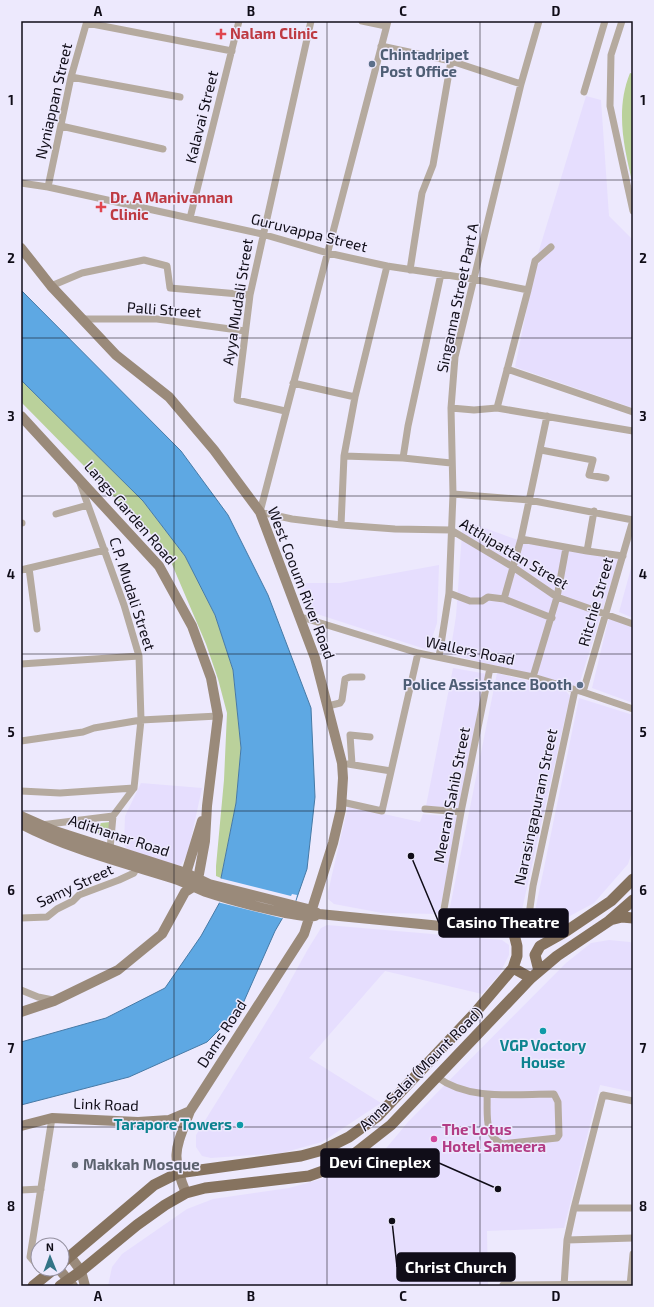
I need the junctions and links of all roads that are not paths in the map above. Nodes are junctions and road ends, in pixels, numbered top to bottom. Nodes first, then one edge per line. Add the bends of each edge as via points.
1 (239, 21) edge
2 (311, 21) edge
3 (362, 21) edge
4 (540, 21) edge
5 (604, 21) edge
6 (622, 21) edge
7 (87, 22) edge
8 (387, 23) edge
9 (381, 46) junction
10 (232, 51) junction
11 (450, 61) junction
12 (71, 77) junction
13 (521, 84) junction
14 (584, 92) dead end
15 (180, 97) dead end
16 (61, 126) junction
17 (163, 149) dead end
18 (21, 184) edge
19 (48, 187) junction
20 (633, 211) edge
21 (190, 218) junction
22 (262, 234) junction
23 (551, 247) dead end
24 (21, 248) edge
25 (328, 253) junction
26 (387, 266) junction
27 (410, 270) junction
28 (442, 274) junction
29 (473, 279) junction
30 (51, 286) junction
31 (528, 290) junction
32 (250, 295) junction
33 (82, 319) junction
34 (244, 331) junction
35 (507, 368) junction
36 (293, 383) junction
37 (355, 397) junction
38 (450, 408) junction
39 (497, 408) junction
40 (285, 411) junction
41 (633, 412) edge
42 (21, 416) edge
43 (547, 416) junction
44 (633, 431) edge
45 (541, 450) junction
46 (344, 456) junction
47 (403, 458) junction
48 (451, 463) junction
49 (77, 475) junction
50 (606, 478) dead end
51 (453, 494) junction
52 (529, 500) junction
53 (88, 505) junction
54 (594, 511) junction
55 (260, 512) junction
56 (56, 514) dead end
57 (633, 520) edge
58 (341, 524) junction
59 (451, 530) junction
60 (521, 539) junction
61 (566, 548) junction
62 (105, 550) junction
63 (587, 551) junction
64 (623, 556) junction
65 (513, 567) junction
66 (29, 568) junction
67 (21, 570) edge
68 (449, 593) junction
69 (558, 597) junction
70 (504, 599) junction
71 (605, 616) junction
72 (301, 618) junction
73 (552, 618) junction
74 (633, 624) edge
75 (38, 629) dead end
76 (418, 653) junction
77 (139, 656) junction
78 (439, 657) junction
79 (21, 664) edge
80 (490, 668) junction
81 (362, 677) dead end
82 (533, 677) junction
83 (575, 690) junction
84 (583, 692) junction
85 (328, 706) junction
86 (633, 709) edge
87 (218, 716) junction
88 (141, 720) junction
89 (370, 737) dead end
90 (21, 741) edge
91 (347, 764) junction
92 (391, 771) junction
93 (134, 788) junction
94 (21, 791) edge
95 (342, 802) junction
96 (425, 809) dead end
97 (461, 812) junction
98 (21, 816) edge
99 (113, 816) junction
100 (40, 825) junction
101 (23, 827) edge
102 (110, 849) junction
103 (136, 868) junction
104 (633, 879) edge
105 (189, 883) junction
106 (623, 890) junction
107 (633, 899) edge
108 (314, 914) junction
109 (21, 918) edge
110 (633, 918) edge
111 (609, 921) junction
112 (441, 926) junction
113 (513, 930) junction
114 (527, 930) junction
115 (565, 932) junction
116 (513, 968) junction
117 (535, 974) junction
118 (21, 990) edge
119 (54, 1001) junction
120 (21, 1012) edge
121 (437, 1077) junction
122 (487, 1094) junction
123 (633, 1101) edge
124 (190, 1111) junction
125 (52, 1118) junction
126 (21, 1126) edge
127 (329, 1147) junction
128 (305, 1155) junction
129 (323, 1171) junction
130 (178, 1173) junction
131 (42, 1189) junction
132 (21, 1190) edge
133 (186, 1193) junction
134 (574, 1208) junction
135 (633, 1208) edge
136 (34, 1237) edge
137 (633, 1238) edge
138 (568, 1240) junction
139 (633, 1254) edge
140 (70, 1257) edge
141 (70, 1263) edge
142 (81, 1271) junction
143 (42, 1277) edge
144 (67, 1284) edge
145 (503, 1285) dead end
146 (564, 1285) edge
147 (631, 1285) edge
148 (32, 1286) edge
149 (84, 1286) edge

1 - 10 street, Kalavai Street
2 - 22 street, Ayya Mudali Street
3 - 8 street
4 - 13 street, Singanna Street Part A
5 - 14 street
6 - 20 street via 611,55 610,106
7 - 10 street
7 - 12 street, Nyniappan Street
8 - 9 street
9 - 11 street
9 - 25 street
10 - 21 street, Kalavai Street
11 - 13 street
11 - 27 street via 433,165 422,193
12 - 15 street
12 - 16 street, Nyniappan Street
13 - 29 street, Singanna Street Part A
16 - 17 street
16 - 19 street, Nyniappan Street
18 - 19 street, Guruvappa Street
19 - 21 street, Guruvappa Street
21 - 22 street, Guruvappa Street
22 - 25 street, Guruvappa Street
22 - 32 street, Ayya Mudali Street
23 - 31 street via 535,262
24 - 30 street, West Cooum River Road
25 - 26 street, Guruvappa Street
25 - 36 street
26 - 27 street, Guruvappa Street
26 - 37 street
27 - 28 street, Guruvappa Street
28 - 29 street, Guruvappa Street
28 - 47 street
29 - 31 street, Guruvappa Street
29 - 38 street, Singanna Street Part A via 455,357
30 - 32 street via 82,273 144,260 167,266 170,288
30 - 33 street, West Cooum River Road
31 - 35 street
32 - 34 street, Ayya Mudali Street
33 - 34 street, Palli Street via 157,319
33 - 55 street, West Cooum River Road via 116,355 169,397 214,450
34 - 40 street, Ayya Mudali Street via 237,400
35 - 39 street
35 - 41 street
36 - 37 street
36 - 40 street
37 - 46 street
38 - 39 street
38 - 48 street, Singanna Street Part A
39 - 43 street
40 - 55 street
42 - 49 street, Langs Garden Road
43 - 44 street
43 - 45 street
45 - 50 street via 593,460 589,475
45 - 52 street
46 - 47 street
46 - 58 street
47 - 48 street
48 - 51 street, Singanna Street Part A
49 - 53 street, C.P. Mudali Street
49 - 87 street, Langs Garden Road via 159,566 192,626 211,678
51 - 52 street
51 - 59 street, Singanna Street Part A
52 - 54 street
52 - 60 street
53 - 56 street
53 - 62 street, C.P. Mudali Street
54 - 57 street
54 - 63 street
55 - 58 street, Atthipattan Street via 292,520
55 - 72 street, West Cooum River Road
57 - 64 street, Ritchie Street
58 - 59 street, Atthipattan Street via 395,529
59 - 65 street, Atthipattan Street
59 - 68 street, Singanna Street Part A
60 - 61 street
60 - 65 street
61 - 63 street
61 - 69 street
62 - 66 street
62 - 77 street, C.P. Mudali Street
63 - 64 street
64 - 71 street, Ritchie Street
65 - 69 street, Atthipattan Street
65 - 70 street
66 - 67 street
66 - 75 street
68 - 70 street via 470,601 482,601 488,597
68 - 78 street, Singanna Street Part A
69 - 71 street, Atthipattan Street
69 - 73 street
70 - 73 street
71 - 74 street, Atthipattan Street
71 - 84 street, Ritchie Street
72 - 76 street, Wallers Road
72 - 85 street, West Cooum River Road
73 - 82 street
76 - 78 street, Wallers Road
76 - 92 street
77 - 79 street
77 - 88 street, C.P. Mudali Street
78 - 80 street, Wallers Road
80 - 82 street, Wallers Road
80 - 97 street, Meeran Sahib Street
81 - 85 street via 345,678 342,700
82 - 83 street, Wallers Road
83 - 84 street, Wallers Road
83 - 114 street, Narasingapuram Street via 555,776
84 - 86 street, Wallers Road
85 - 91 street, West Cooum River Road
87 - 88 street
87 - 105 street, Langs Garden Road via 205,841
88 - 90 street
88 - 93 street, C.P. Mudali Street
89 - 91 street via 350,735
91 - 92 street
91 - 95 street, West Cooum River Road
92 - 95 street via 382,811
93 - 94 street via 60,793
93 - 99 street
95 - 108 street, West Cooum River Road
96 - 97 street
97 - 112 street, Meeran Sahib Street
98 - 100 street, Adithanar Road
99 - 100 street
99 - 102 street
100 - 101 street
100 - 102 street, Adithanar Road
101 - 103 street, Adithanar Road
102 - 105 street, Adithanar Road
103 - 105 street, Adithanar Road
103 - 109 street, Samy Street via 134,873 79,895 48,917
104 - 106 main road
105 - 108 street, Adithanar Road
105 - 119 street, Langs Garden Road via 162,934 118,970
106 - 107 street
106 - 115 main road
107 - 111 main road, Anna Salai (Mount Road)
108 - 112 street, Adithanar Road
108 - 124 street, Dams Road via 286,963
110 - 111 main road via 622,917
111 - 117 main road, Anna Salai (Mount Road)
112 - 113 street, Adithanar Road
113 - 114 street, Adithanar Road
113 - 116 main road via 517,946
114 - 115 street, Adithanar Road
115 - 117 main road via 540,946 535,955
116 - 117 main road
116 - 127 main road, Anna Salai (Mount Road) via 393,1102 349,1137
117 - 121 main road, Anna Salai (Mount Road)
118 - 119 street
119 - 120 street, Langs Garden Road
121 - 122 street via 458,1089
121 - 129 main road, Anna Salai (Mount Road) via 372,1142 340,1165
122 - 122 street via 554,1094 558,1102 558,1138 502,1144 494,1140 488,1130
123 - 134 street via 603,1095
124 - 125 street, Link Road via 168,1120 138,1122
124 - 130 street, Dams Road via 177,1143 175,1157
125 - 126 street, Link Road
125 - 131 street
127 - 128 main road, Anna Salai (Mount Road)
127 - 129 main road
128 - 129 main road
128 - 130 main road, Anna Salai (Mount Road)
129 - 133 main road, Anna Salai (Mount Road) via 309,1176 205,1188
130 - 133 street, Dams Road
130 - 140 main road, Anna Salai (Mount Road) via 154,1185
131 - 132 street
131 - 136 street
133 - 142 main road, Anna Salai (Mount Road) via 136,1225
134 - 135 street
134 - 138 street
137 - 138 street
138 - 146 street
139 - 147 street
141 - 142 street
142 - 144 main road, Anna Salai (Mount Road)
142 - 149 street
143 - 148 main road
145 - 146 street
146 - 147 street

